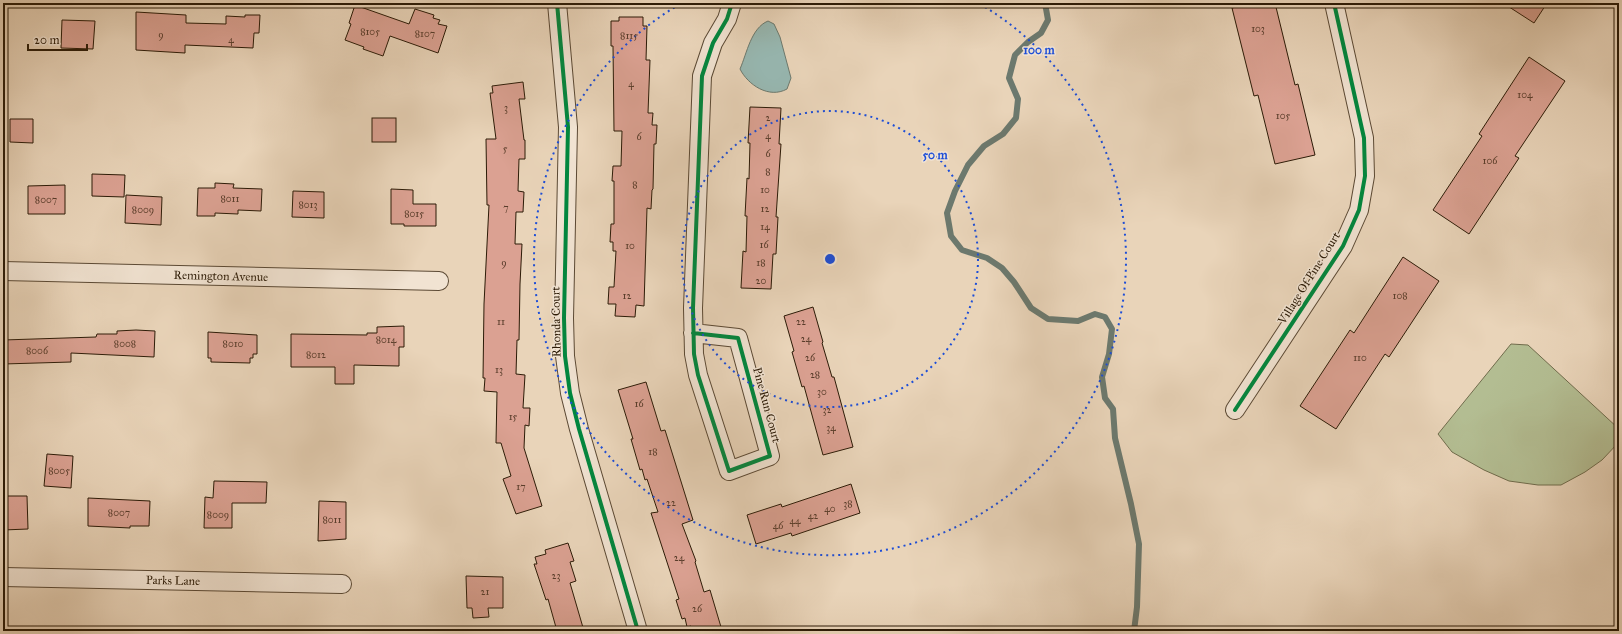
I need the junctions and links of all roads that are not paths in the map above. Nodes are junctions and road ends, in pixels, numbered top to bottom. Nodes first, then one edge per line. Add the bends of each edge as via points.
1 (558, 3) edge
2 (732, 3) edge
3 (1334, 3) edge
4 (3, 271) edge
5 (439, 281) dead end
6 (693, 333) junction
7 (1235, 410) dead end
8 (3, 577) edge
9 (342, 584) dead end
10 (638, 631) edge

1 - 10 street, Rhonda Court via 568,127 565,356 570,393 579,429
2 - 6 street, Pine Run Court via 727,19 713,43 702,76
3 - 7 street, Village Of Pine Court via 1364,138 1365,176 1359,210 1343,246
4 - 5 street, Remington Avenue
6 - 6 street, Pine Run Court via 698,375 729,471 770,456 738,338
8 - 9 street, Parks Lane

